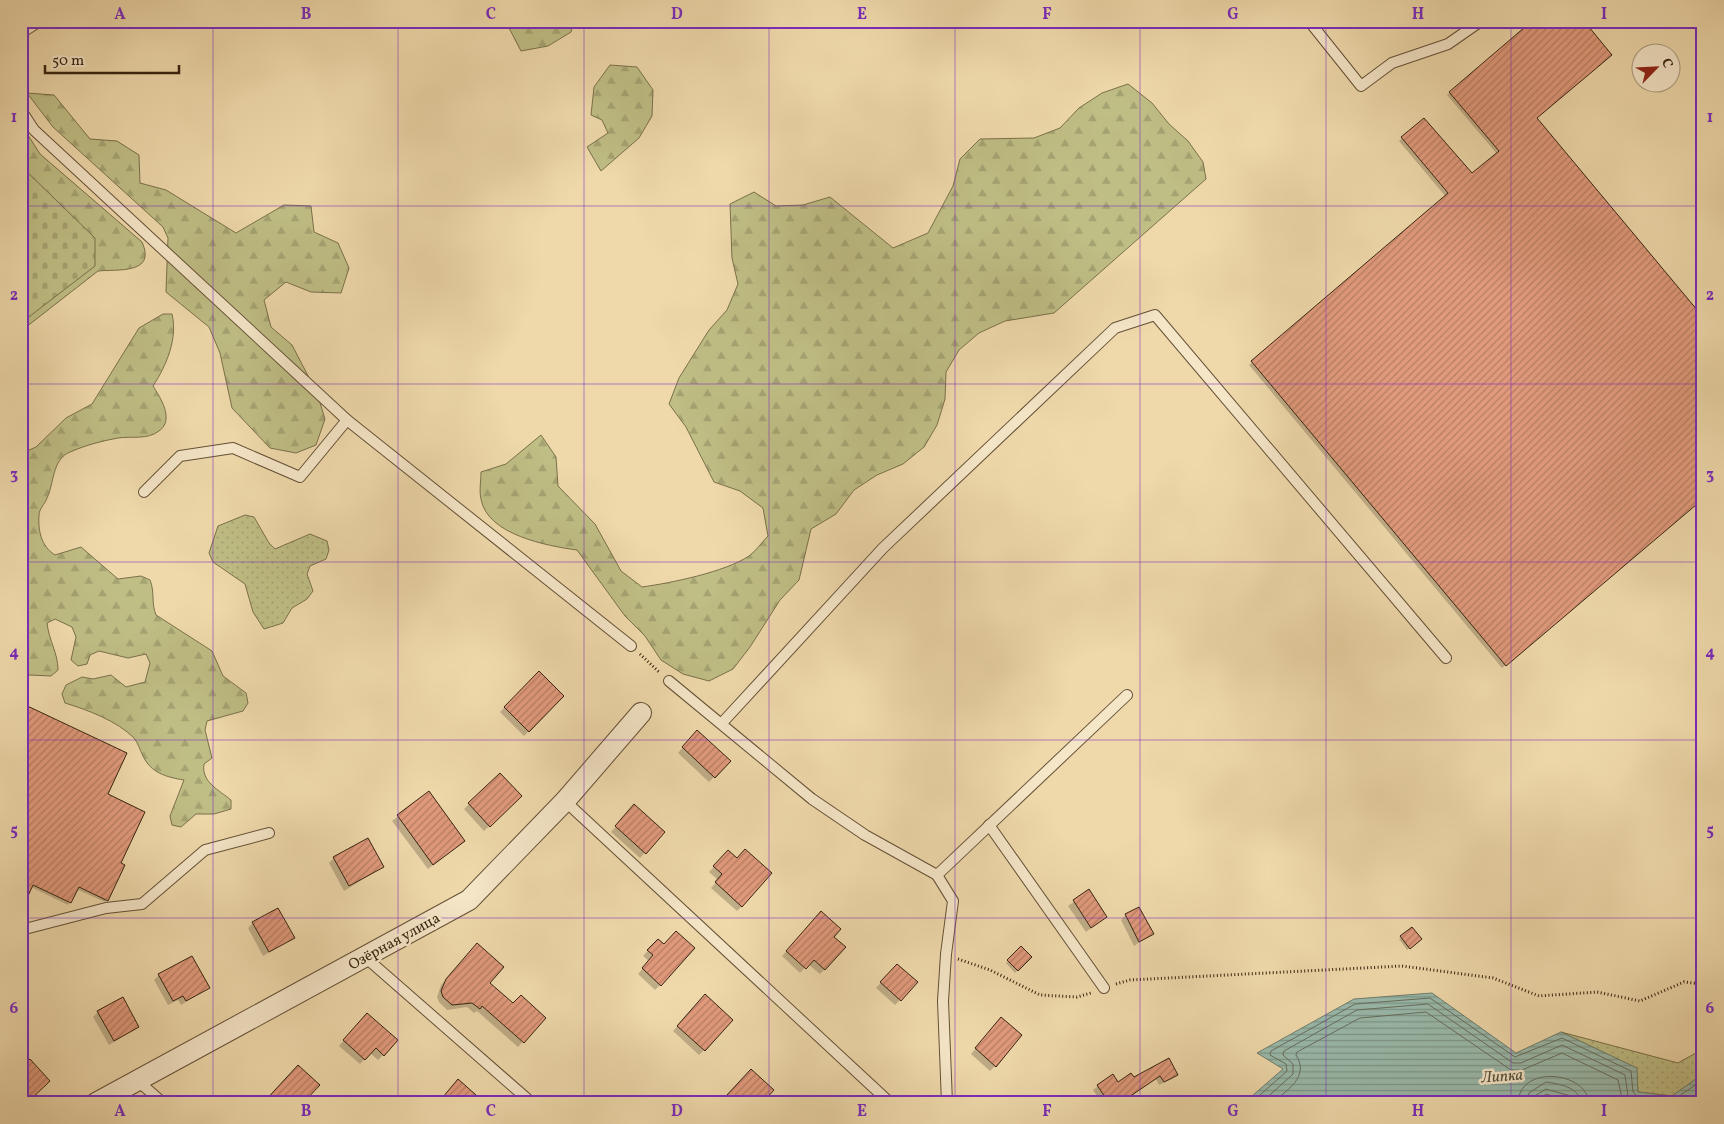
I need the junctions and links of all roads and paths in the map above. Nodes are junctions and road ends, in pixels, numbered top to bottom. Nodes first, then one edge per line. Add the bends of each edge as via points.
1 (40, 21) edge
2 (1309, 21) edge
3 (1481, 21) edge
4 (21, 33) edge
5 (21, 110) edge
6 (347, 420) junction
7 (144, 492) dead end
8 (631, 646) joint
9 (1446, 658) dead end
10 (669, 681) joint
11 (1127, 696) dead end
12 (641, 713) dead end
13 (722, 723) junction
14 (565, 801) junction
15 (989, 825) junction
16 (269, 834) dead end
17 (937, 874) junction
18 (21, 930) edge
19 (946, 954) junction
20 (365, 957) junction
21 (1703, 984) edge
22 (1104, 988) junction
23 (138, 1080) junction
24 (887, 1100) dead end
25 (96, 1103) edge
26 (163, 1103) edge
27 (532, 1103) edge
28 (947, 1103) edge

1 - 4 lane
2 - 3 lane via 1362,86 1392,63 1448,44
5 - 6 lane via 34,130
6 - 7 lane via 300,477 234,448 180,456
6 - 8 lane
8 - 10 path
9 - 13 lane via 1155,315 1115,328 883,548
10 - 13 lane
11 - 15 lane
12 - 14 street, Озёрная улица
13 - 17 lane via 812,799 865,835
14 - 20 street, Озёрная улица via 469,900
14 - 24 lane
15 - 17 lane
15 - 22 lane
16 - 18 lane via 204,850 142,904 106,908
17 - 19 lane via 953,901
19 - 22 path via 990,970 1040,995 1077,997
19 - 28 lane via 943,1001
20 - 23 street, Озёрная улица
20 - 27 lane
21 - 22 path via 1684,982 1640,1001 1597,992 1539,996 1493,978 1402,966 1130,980
23 - 25 street, Озёрная улица
23 - 26 lane

